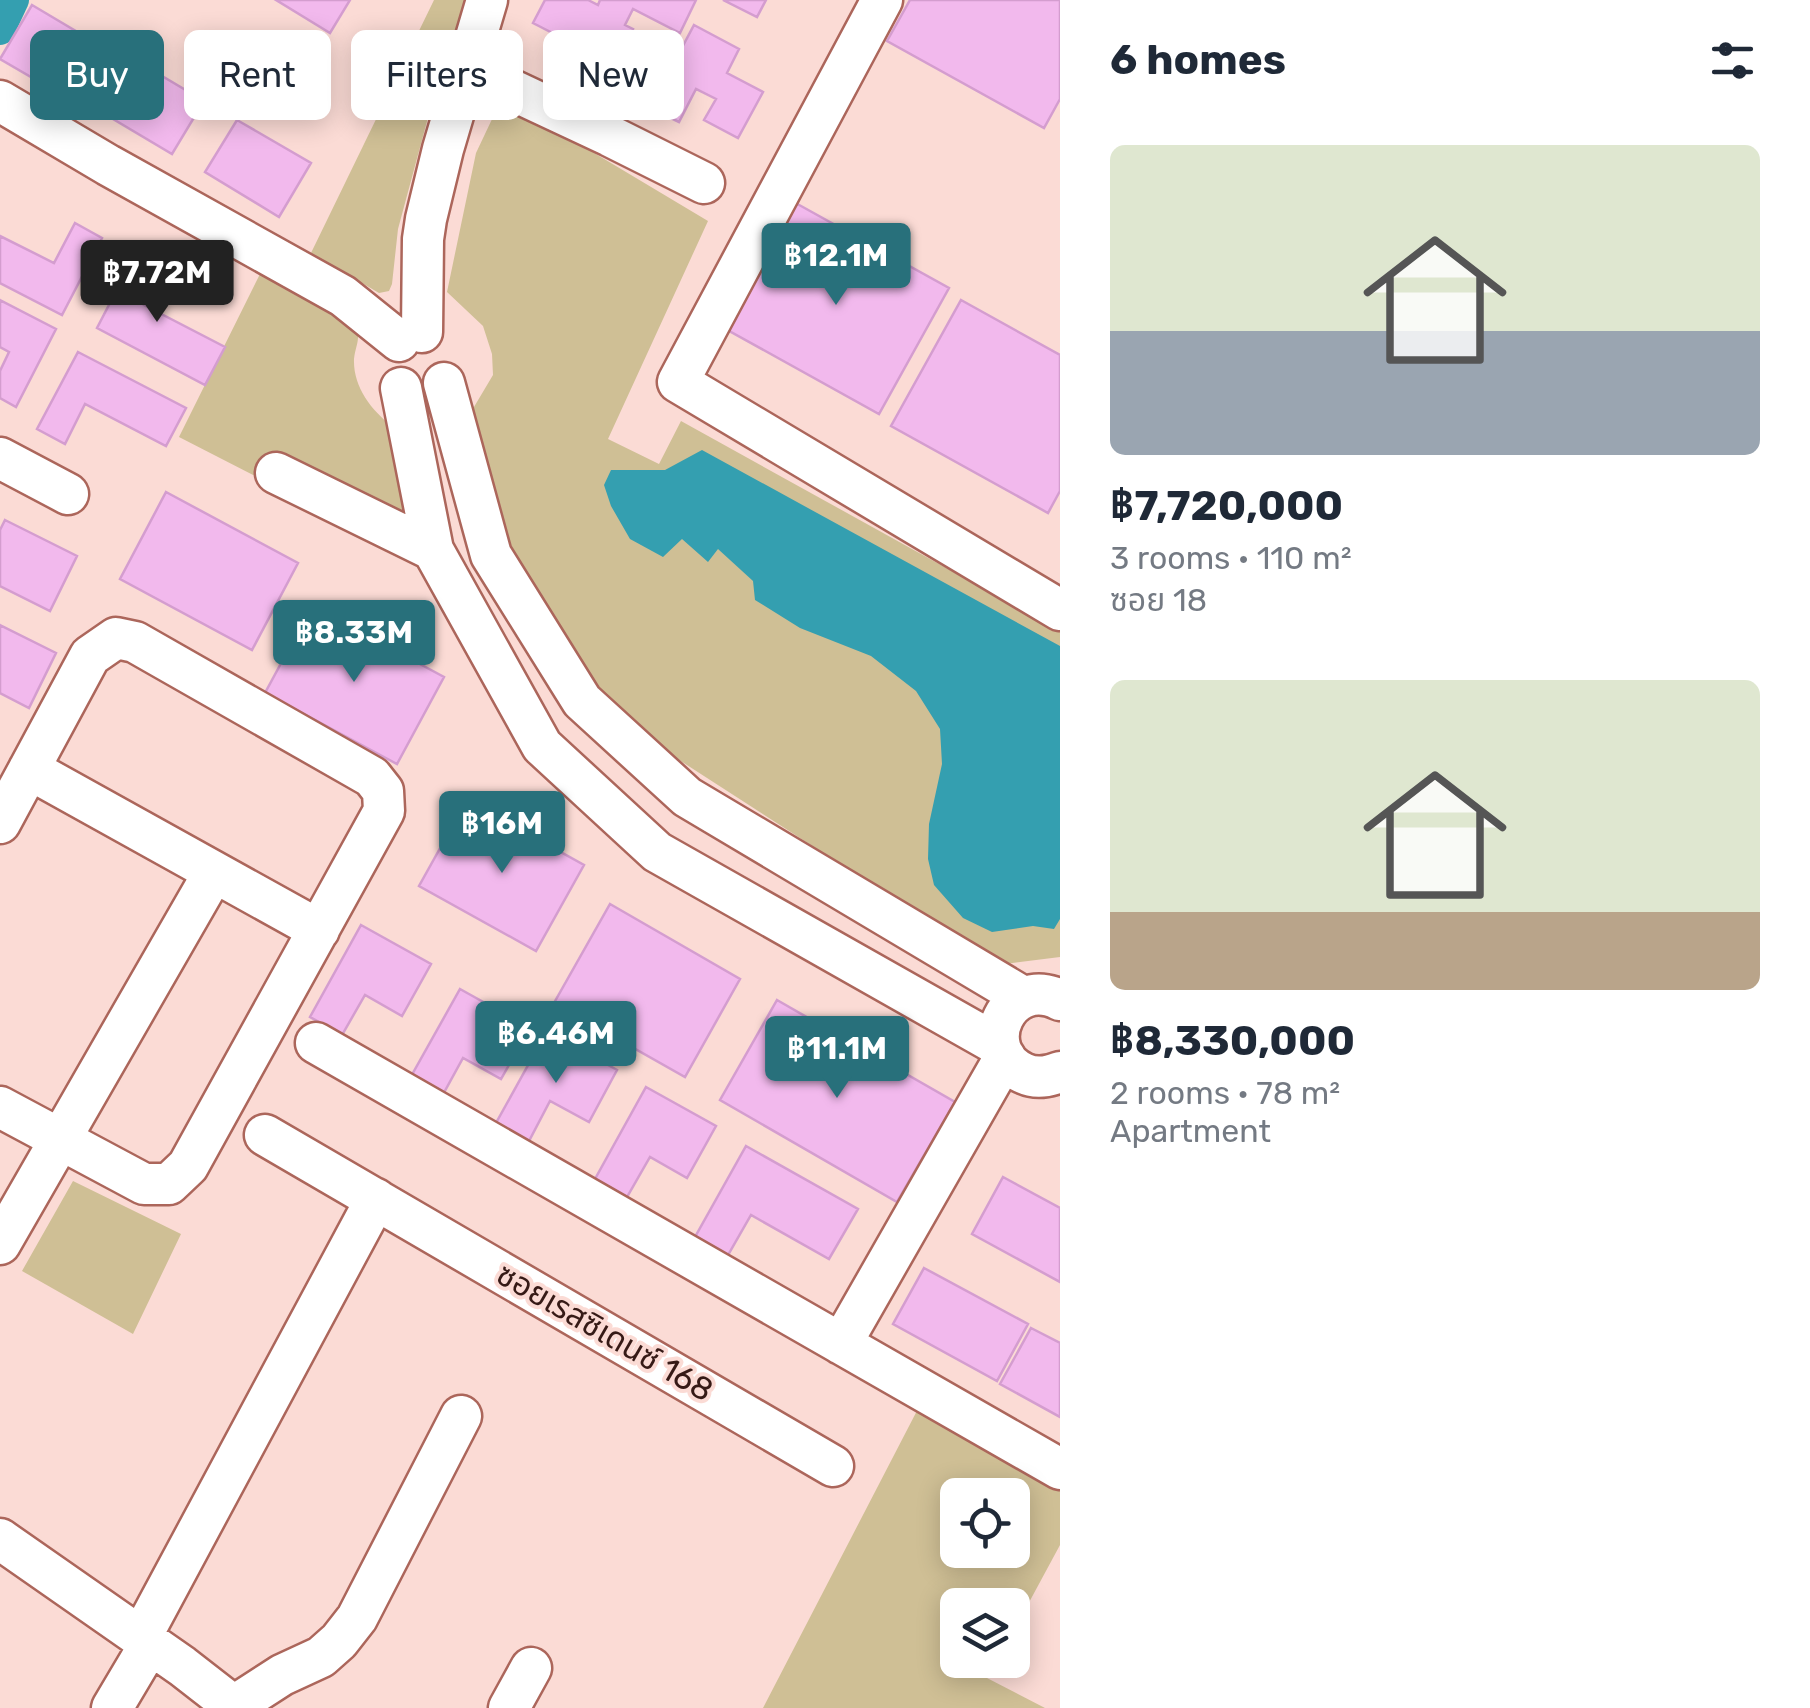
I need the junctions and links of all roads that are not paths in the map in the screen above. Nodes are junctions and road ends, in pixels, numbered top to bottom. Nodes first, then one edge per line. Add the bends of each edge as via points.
1 (487, 0) edge
2 (882, 0) edge
3 (478, 30) edge
4 (523, 95) edge
5 (3, 111) edge
6 (451, 120) edge
7 (704, 183) dead end
8 (410, 336) junction
9 (444, 384) junction
10 (401, 388) junction
11 (0, 458) edge
12 (276, 473) dead end
13 (68, 494) dead end
14 (433, 550) junction
15 (1060, 610) edge
16 (29, 769) junction
17 (0, 823) edge
18 (214, 872) junction
19 (319, 930) junction
20 (1049, 994) edge
21 (316, 1043) dead end
22 (1002, 1052) junction
23 (1054, 1079) edge
24 (0, 1107) edge
25 (265, 1134) dead end
26 (60, 1141) junction
27 (376, 1199) junction
28 (0, 1244) edge
29 (842, 1344) junction
30 (461, 1416) dead end
31 (833, 1466) dead end
32 (1060, 1470) edge
33 (0, 1539) edge
34 (145, 1640) junction
35 (531, 1668) dead end
36 (235, 1707) edge
37 (112, 1708) edge
38 (509, 1708) edge

1 - 3 street
2 - 15 street via 678,382
4 - 7 street
5 - 8 street
6 - 8 street via 426,219
8 - 9 street via 432,334 448,346 452,366
8 - 10 street via 389,360
9 - 10 street via 428,394
9 - 20 street via 491,555 582,702 687,797
10 - 14 street
11 - 13 street
12 - 14 street
14 - 22 street via 542,746 657,852
16 - 17 street
16 - 18 street
16 - 19 street via 90,656 116,638 135,642 372,777 383,791 384,811
18 - 19 street
18 - 26 street
19 - 26 street via 188,1166 169,1184 144,1184
20 - 22 street via 1005,1012 998,1034
21 - 29 street
22 - 23 street via 1027,1075
22 - 29 street
24 - 26 street
25 - 27 street, ซอยเรสซิเดนซ์ 168
26 - 28 street
27 - 31 street, ซอยเรสซิเดนซ์ 168
27 - 34 street
29 - 32 street
30 - 36 street via 357,1618 321,1657
33 - 34 street
34 - 36 street
34 - 37 street
35 - 38 street

